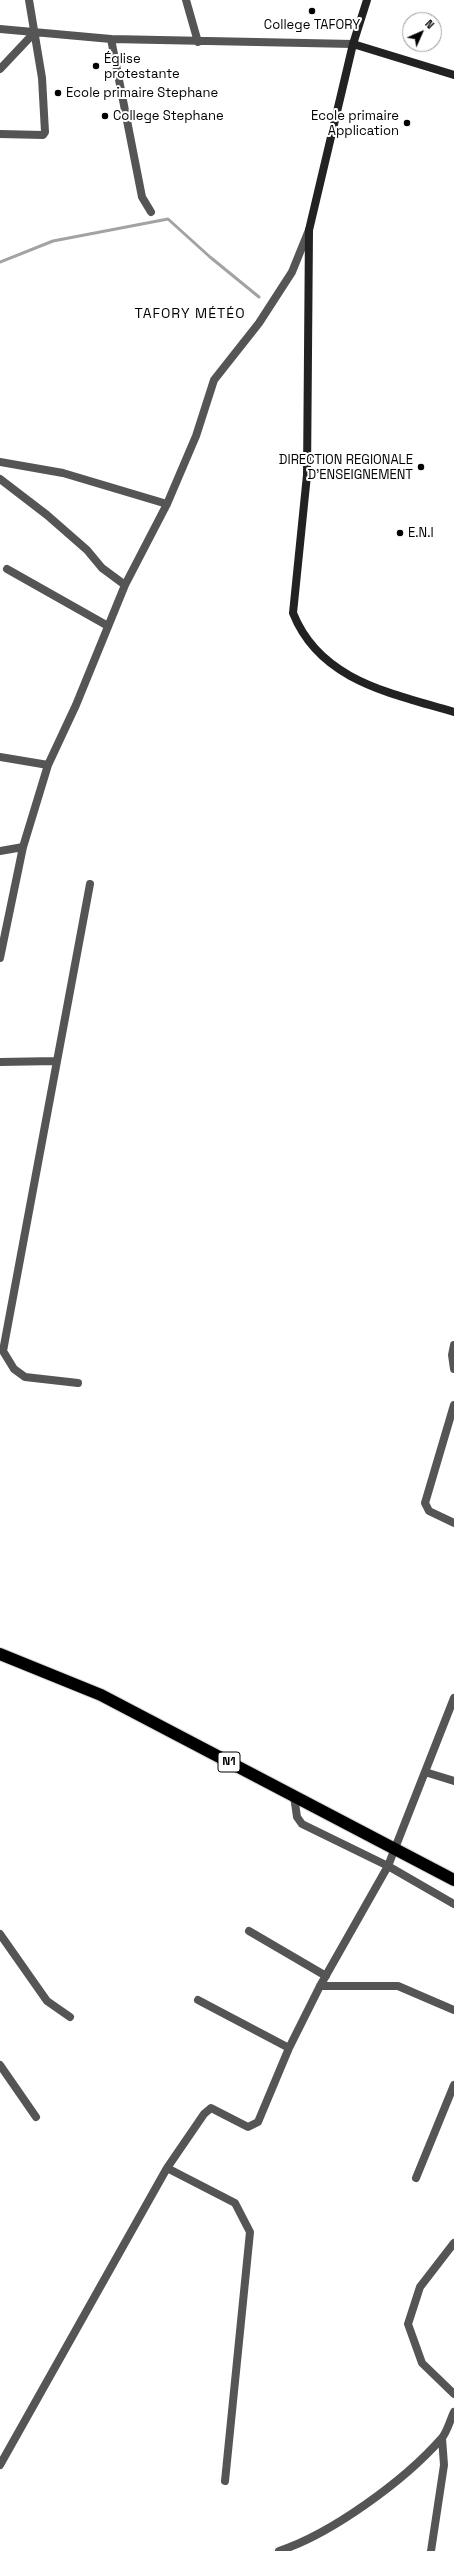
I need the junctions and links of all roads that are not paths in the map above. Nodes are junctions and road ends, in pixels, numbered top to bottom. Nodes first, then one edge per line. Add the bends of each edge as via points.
1 (29, 0) edge
2 (186, 0) edge
3 (367, 0) edge
4 (0, 29) edge
5 (34, 33) junction
6 (111, 39) junction
7 (198, 42) junction
8 (354, 44) junction
9 (0, 69) edge
10 (454, 75) edge
11 (0, 134) edge
12 (151, 212) dead end
13 (309, 230) junction
14 (0, 462) edge
15 (0, 479) edge
16 (167, 504) junction
17 (7, 569) dead end
18 (125, 585) junction
19 (108, 626) junction
20 (454, 712) edge
21 (0, 756) edge
22 (48, 765) junction
23 (23, 847) junction
24 (0, 850) edge
25 (90, 884) dead end
26 (8, 914) junction
27 (0, 921) edge
28 (0, 958) edge
29 (56, 1061) junction
30 (0, 1062) edge
31 (454, 1345) edge
32 (454, 1369) edge
33 (78, 1383) dead end
34 (454, 1405) edge
35 (454, 1524) edge
36 (0, 1654) edge
37 (454, 1698) edge
38 (425, 1772) junction
39 (454, 1781) edge
40 (294, 1796) junction
41 (396, 1850) junction
42 (388, 1866) junction
43 (454, 1880) edge
44 (454, 1904) edge
45 (249, 1932) dead end
46 (0, 1934) edge
47 (326, 1976) junction
48 (320, 1986) junction
49 (198, 2000) dead end
50 (454, 2010) edge
51 (70, 2017) dead end
52 (288, 2048) junction
53 (0, 2065) edge
54 (454, 2085) edge
55 (36, 2117) dead end
56 (167, 2168) junction
57 (416, 2178) dead end
58 (454, 2243) edge
59 (454, 2394) edge
60 (454, 2412) edge
61 (442, 2438) junction
62 (0, 2465) edge
63 (225, 2481) dead end
64 (279, 2551) edge
65 (431, 2551) edge

1 - 5 street
2 - 7 street
3 - 8 street
4 - 5 street
5 - 6 street
5 - 9 street
5 - 11 street via 42,78 45,132 43,135
6 - 7 street
6 - 12 street via 142,197
7 - 8 street
8 - 10 street
8 - 13 street
13 - 16 street via 288,279 259,323 214,380 196,436
13 - 20 street via 307,475 293,613 300,632 337,669 373,687
14 - 16 street via 63,473
15 - 18 street via 47,515 87,550 102,568
16 - 18 street
17 - 19 street
18 - 19 street
19 - 22 street
21 - 22 street
22 - 23 street
23 - 24 street
23 - 26 street
25 - 29 street
26 - 27 street
26 - 28 street
29 - 30 street
29 - 33 street via 3,1351 14,1369 25,1377
31 - 32 street
34 - 35 street via 424,1503 429,1511
36 - 40 highway, N1 via 101,1695
37 - 38 street
38 - 39 street
38 - 41 street
40 - 41 highway, N1
40 - 42 street via 297,1817 302,1824
41 - 42 street
41 - 43 highway, N1
42 - 44 street
42 - 47 street
45 - 47 street
46 - 51 street via 48,2001
47 - 48 street
48 - 50 street via 398,1986
48 - 52 street
49 - 52 street
52 - 56 street via 258,2122 248,2127 211,2108 204,2114
53 - 55 street
54 - 57 street
56 - 62 street
56 - 63 street via 235,2203 250,2232
58 - 59 street via 420,2287 408,2324 422,2363
60 - 61 street
61 - 64 street via 395,2482 328,2529
61 - 65 street via 444,2465

